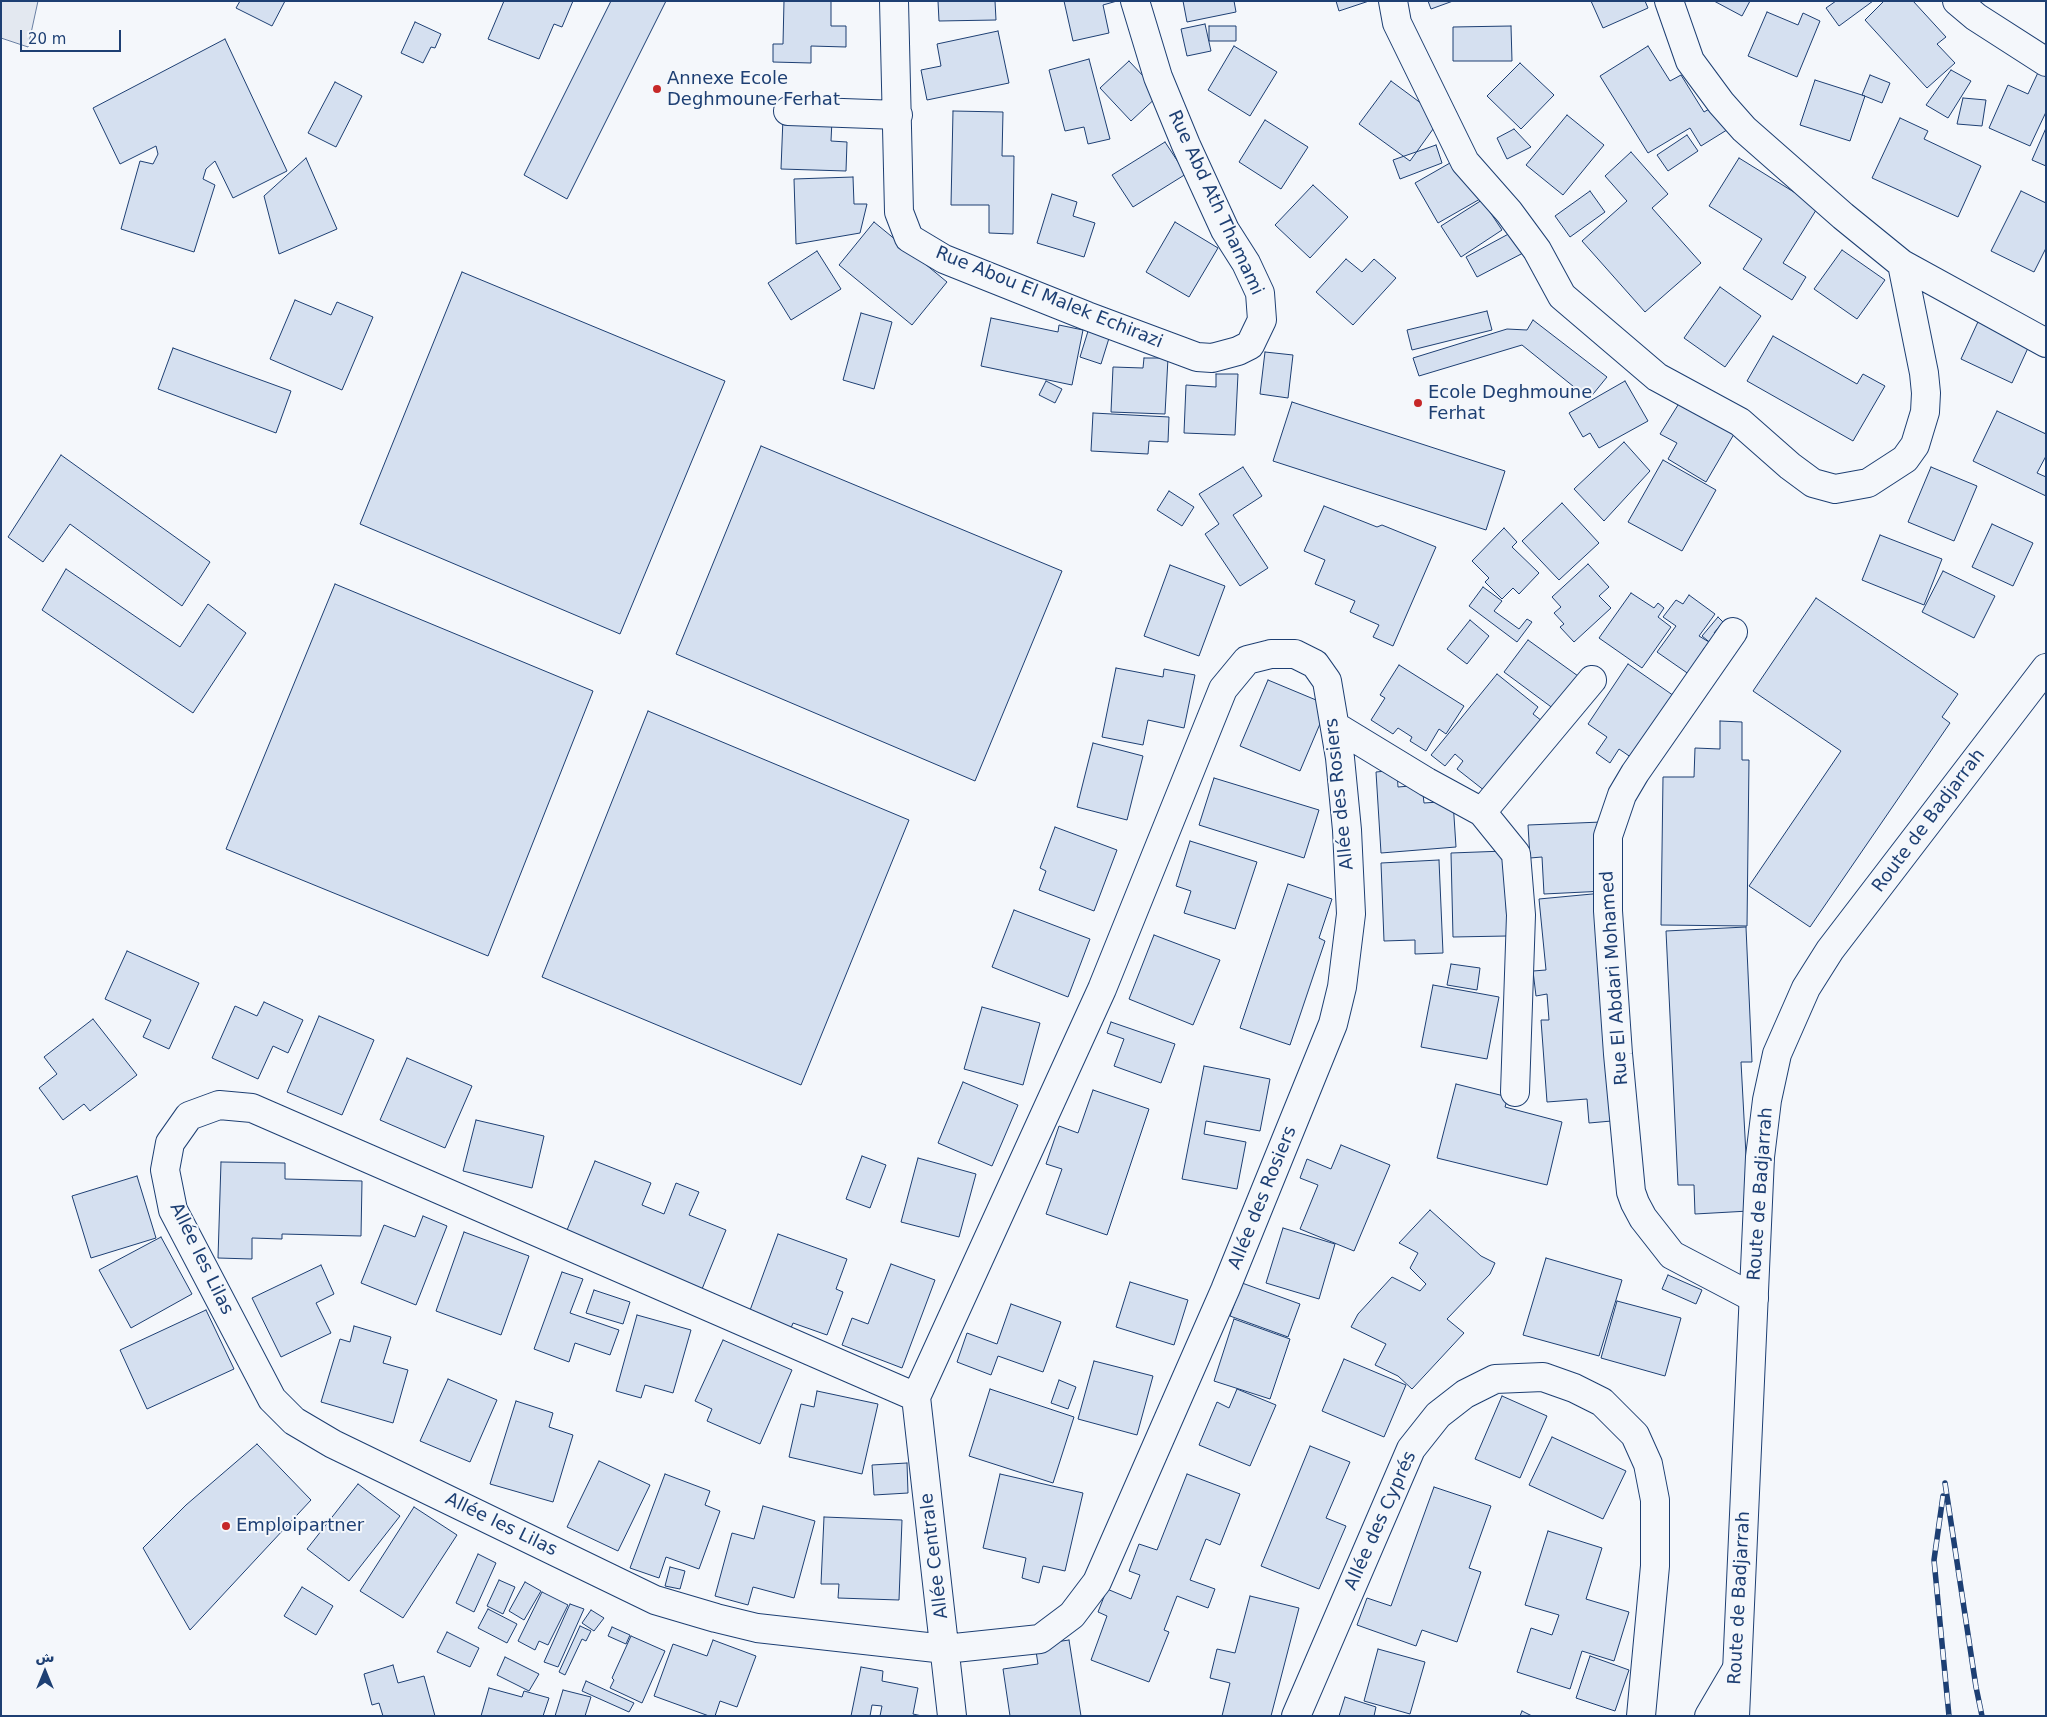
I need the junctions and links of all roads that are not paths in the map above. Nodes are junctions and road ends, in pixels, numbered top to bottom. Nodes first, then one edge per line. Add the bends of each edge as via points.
1 (894, 1) edge
2 (1135, 1) edge
3 (1392, 1) edge
4 (1670, 1) edge
5 (1957, 1) edge
6 (2046, 62) edge
7 (788, 110) dead end
8 (898, 114) junction
9 (1902, 264) junction
10 (1262, 320) joint
11 (2046, 343) edge
12 (1733, 632) dead end
13 (2046, 668) edge
14 (1592, 680) dead end
15 (1335, 726) junction
16 (1482, 812) junction
17 (1515, 1092) dead end
18 (1754, 1298) junction
19 (916, 1397) junction
20 (945, 1649) junction
21 (1736, 1670) junction
22 (952, 1716) edge
23 (1296, 1716) edge
24 (1641, 1716) edge
25 (1709, 1716) edge
26 (1735, 1716) edge

1 - 8 street, Rue Abou El Malek Echirazi
2 - 10 street, Rue Abd Ath Thamami via 1158,77 1186,145 1225,230 1260,292
3 - 9 street via 1397,23 1465,162 1515,219 1537,250 1562,296 1657,377 1740,422 1813,483 1835,489 1868,483 1906,459 1916,444 1925,412 1926,393
4 - 9 street via 1690,61 1721,103 1744,129
5 - 6 street
7 - 8 street
8 - 10 street, Rue Abou El Malek Echirazi via 899,212 909,238 944,259 1197,357 1212,358 1250,345
9 - 11 street
12 - 18 street, Rue El Abdari Mohamed via 1622,796 1608,836 1608,911 1619,1064 1631,1192 1635,1203 1642,1218 1672,1255
13 - 18 street, Route de Badjarrah via 1830,950 1806,988 1790,1022 1777,1054 1760,1157
14 - 16 street
15 - 16 street
15 - 19 street, Allée des Rosiers via 1327,681 1315,664 1294,654 1271,654 1247,660 1223,689 1102,989
15 - 20 street, Allée des Rosiers via 1347,830 1350,914 1342,987 1333,1024 1225,1290 1097,1582 1072,1616 1040,1639
16 - 17 street via 1516,854 1521,915
18 - 21 street, Route de Badjarrah
19 - 20 street, Allée Centrale
19 - 20 street, Allée les Lilas via 252,1108 219,1105 189,1116 170,1143 165,1170 173,1210 272,1399 294,1420 333,1444 654,1600 757,1628
20 - 22 street, Allée Centrale
21 - 25 street
21 - 26 street, Route de Badjarrah
23 - 24 street, Allée des Cyprés via 1410,1449 1438,1415 1465,1394 1495,1379 1543,1377 1602,1402 1635,1435 1648,1464 1655,1500 1655,1566

